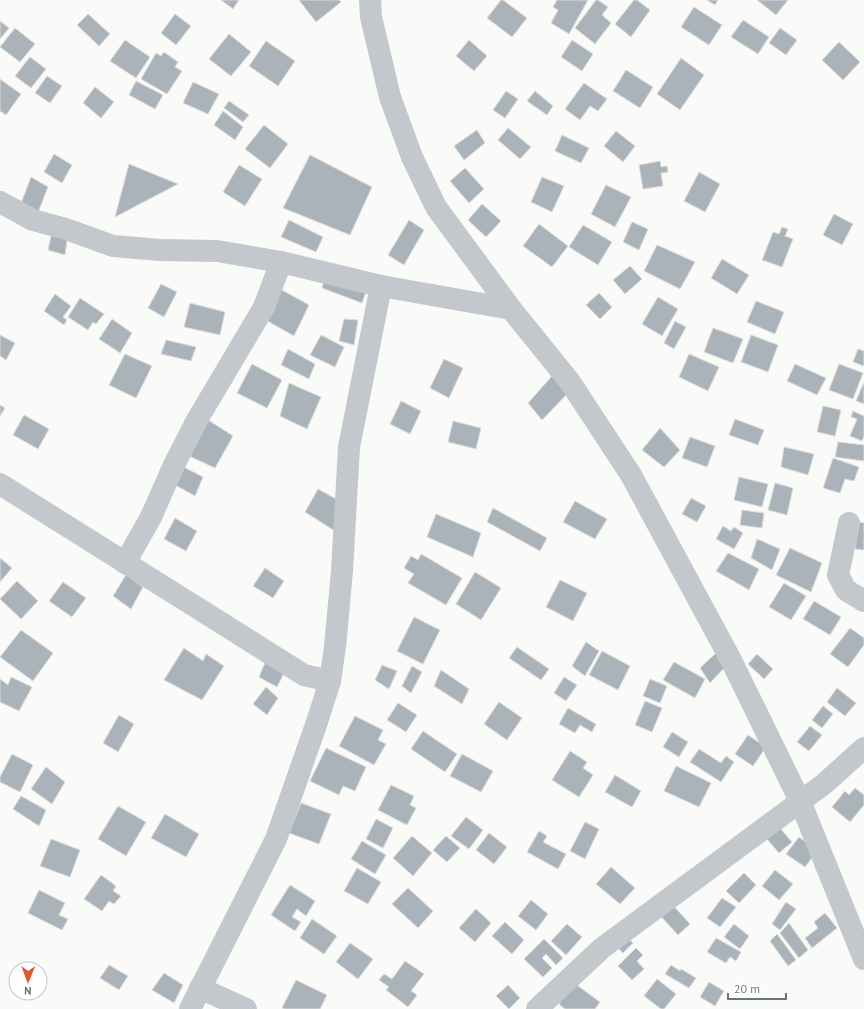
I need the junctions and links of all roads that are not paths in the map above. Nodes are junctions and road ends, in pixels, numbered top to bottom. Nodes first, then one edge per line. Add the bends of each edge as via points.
1 (370, 0) edge
2 (0, 202) edge
3 (281, 262) junction
4 (380, 286) junction
5 (511, 308) junction
6 (0, 484) edge
7 (849, 523) dead end
8 (125, 563) junction
9 (864, 601) edge
10 (304, 674) junction
11 (330, 681) junction
12 (317, 722) junction
13 (864, 748) edge
14 (800, 801) junction
15 (864, 959) edge
16 (200, 988) junction
17 (190, 1009) edge
18 (246, 1009) edge
19 (536, 1009) edge

1 - 5 street via 390,97 412,157 436,207
2 - 3 street via 33,220 113,246 217,252
3 - 4 street
3 - 8 street via 264,307 196,420
4 - 5 street
4 - 11 street via 349,447 341,579
5 - 14 street via 570,382 631,475 731,660
6 - 8 street
7 - 9 street via 838,575 846,590
8 - 10 street
10 - 11 street
10 - 12 street
11 - 12 street
12 - 16 street via 276,839
13 - 14 street via 824,784
14 - 15 street
14 - 19 street via 602,948
16 - 17 street
16 - 18 street

